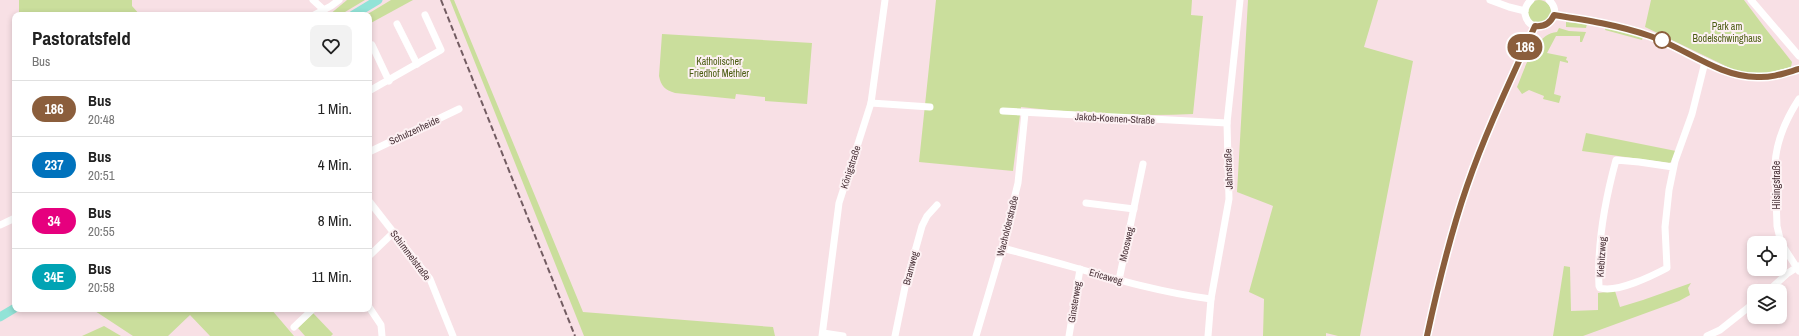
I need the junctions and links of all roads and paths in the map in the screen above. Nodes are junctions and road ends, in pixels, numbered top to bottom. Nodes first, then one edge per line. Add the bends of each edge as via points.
1 (313, 0) edge
2 (339, 0) edge
3 (378, 0) edge
4 (885, 0) edge
5 (1240, 0) edge
6 (1490, 0) edge
7 (1530, 0) edge
8 (1549, 0) edge
9 (1751, 0) edge
10 (324, 10) junction
11 (1525, 11) junction
12 (320, 12) edge
13 (358, 12) edge
14 (425, 15) dead end
15 (1554, 15) junction
16 (397, 24) dead end
17 (1535, 26) junction
18 (372, 45) dead end
19 (1799, 56) edge
20 (1705, 62) junction
21 (417, 64) junction
22 (1799, 69) edge
23 (388, 81) junction
24 (372, 89) edge
25 (1799, 99) edge
26 (871, 103) junction
27 (930, 107) dead end
28 (459, 109) dead end
29 (1003, 111) dead end
30 (1025, 113) junction
31 (1227, 124) junction
32 (372, 151) edge
33 (1143, 164) dead end
34 (1673, 167) junction
35 (1086, 203) dead end
36 (938, 204) dead end
37 (372, 205) edge
38 (1134, 209) junction
39 (12, 219) edge
40 (0, 225) edge
41 (394, 232) junction
42 (1002, 248) junction
43 (372, 253) edge
44 (1798, 268) edge
45 (1080, 269) junction
46 (1118, 280) junction
47 (1776, 284) edge
48 (1211, 299) junction
49 (1747, 309) edge
50 (12, 310) edge
51 (310, 312) edge
52 (372, 312) edge
53 (0, 317) edge
54 (294, 327) dead end
55 (822, 334) edge
56 (382, 336) edge
57 (453, 336) edge
58 (843, 336) edge
59 (895, 336) edge
60 (976, 336) edge
61 (1069, 336) edge
62 (1208, 336) edge
63 (1427, 336) edge
64 (1707, 336) edge

1 - 10 street
2 - 10 street
3 - 13 main road
4 - 26 street, Königstraße
5 - 31 street, Jahnstraße
6 - 11 street
7 - 11 street
8 - 15 street
9 - 19 street
10 - 12 street
11 - 17 street via 1527,20
14 - 21 street via 441,50
15 - 17 street via 1545,26
15 - 20 street via 1625,28 1668,43
16 - 21 street
17 - 63 street via 1488,131 1468,185 1449,243
18 - 23 street
20 - 22 street via 1736,75 1751,77 1773,76
20 - 34 street, Kiebitzweg via 1692,114
21 - 23 street
23 - 24 street
25 - 44 street, Hilsingstraße via 1783,130 1775,165 1777,226 1781,243
26 - 27 street
26 - 55 street, Königstraße via 839,203
28 - 32 street, Schulzenheide
29 - 30 street, Jakob-Koenen-Straße
30 - 31 street, Jakob-Koenen-Straße
30 - 42 street, Wacholderstraße via 1018,183
31 - 48 street, Jahnstraße via 1229,199
33 - 38 street, Moosweg
34 - 34 street, Kiebitzweg via 1665,227 1667,268 1618,287 1600,288 1599,269 1604,217 1616,160
35 - 38 street
36 - 59 street, Bramweg via 922,226
37 - 41 street, Schimmelstraße
38 - 46 street, Moosweg
39 - 40 street
41 - 43 street
41 - 57 street, Schimmelstraße via 430,279
42 - 45 street, Ericaweg
42 - 60 street, Wacholderstraße
44 - 47 street
45 - 46 street, Ericaweg
45 - 61 street, Ginsterweg
46 - 48 street, Ericaweg via 1180,295
48 - 62 street, Jahnstraße
49 - 64 street via 1720,330
50 - 53 main road
51 - 54 street
52 - 56 street via 380,325
55 - 58 street

